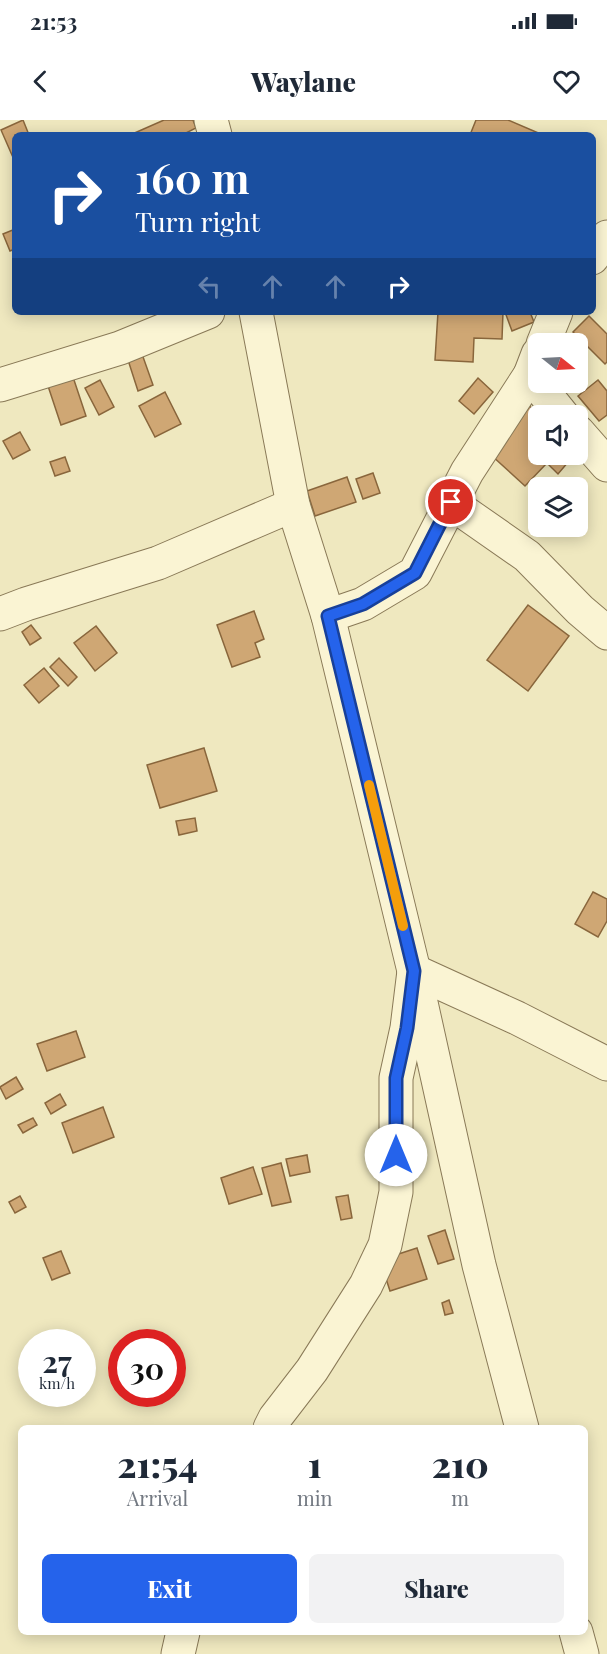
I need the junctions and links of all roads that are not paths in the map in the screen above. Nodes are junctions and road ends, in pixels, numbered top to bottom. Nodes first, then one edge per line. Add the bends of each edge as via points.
1 (607, 237) edge
2 (596, 252) edge
3 (201, 315) edge
4 (259, 315) edge
5 (555, 315) edge
6 (547, 333) edge
7 (528, 374) edge
8 (0, 385) edge
9 (588, 443) edge
10 (607, 465) edge
11 (451, 502) junction
12 (293, 505) junction
13 (0, 614) edge
14 (328, 616) junction
15 (607, 633) edge
16 (414, 971) junction
17 (607, 1064) edge
18 (272, 1425) edge
19 (521, 1425) edge
20 (182, 1635) edge
21 (577, 1635) edge
22 (178, 1654) edge
23 (582, 1654) edge

1 - 2 street
3 - 8 street via 120,348
4 - 12 street
5 - 6 street
7 - 11 street
9 - 10 street
11 - 14 street via 415,573 363,604
11 - 15 street via 527,556
12 - 13 street via 158,563
12 - 14 street
14 - 16 street
16 - 17 street
16 - 18 street via 396,1078 396,1192 385,1245 366,1285
16 - 19 street via 479,1265
20 - 22 street
21 - 23 street

